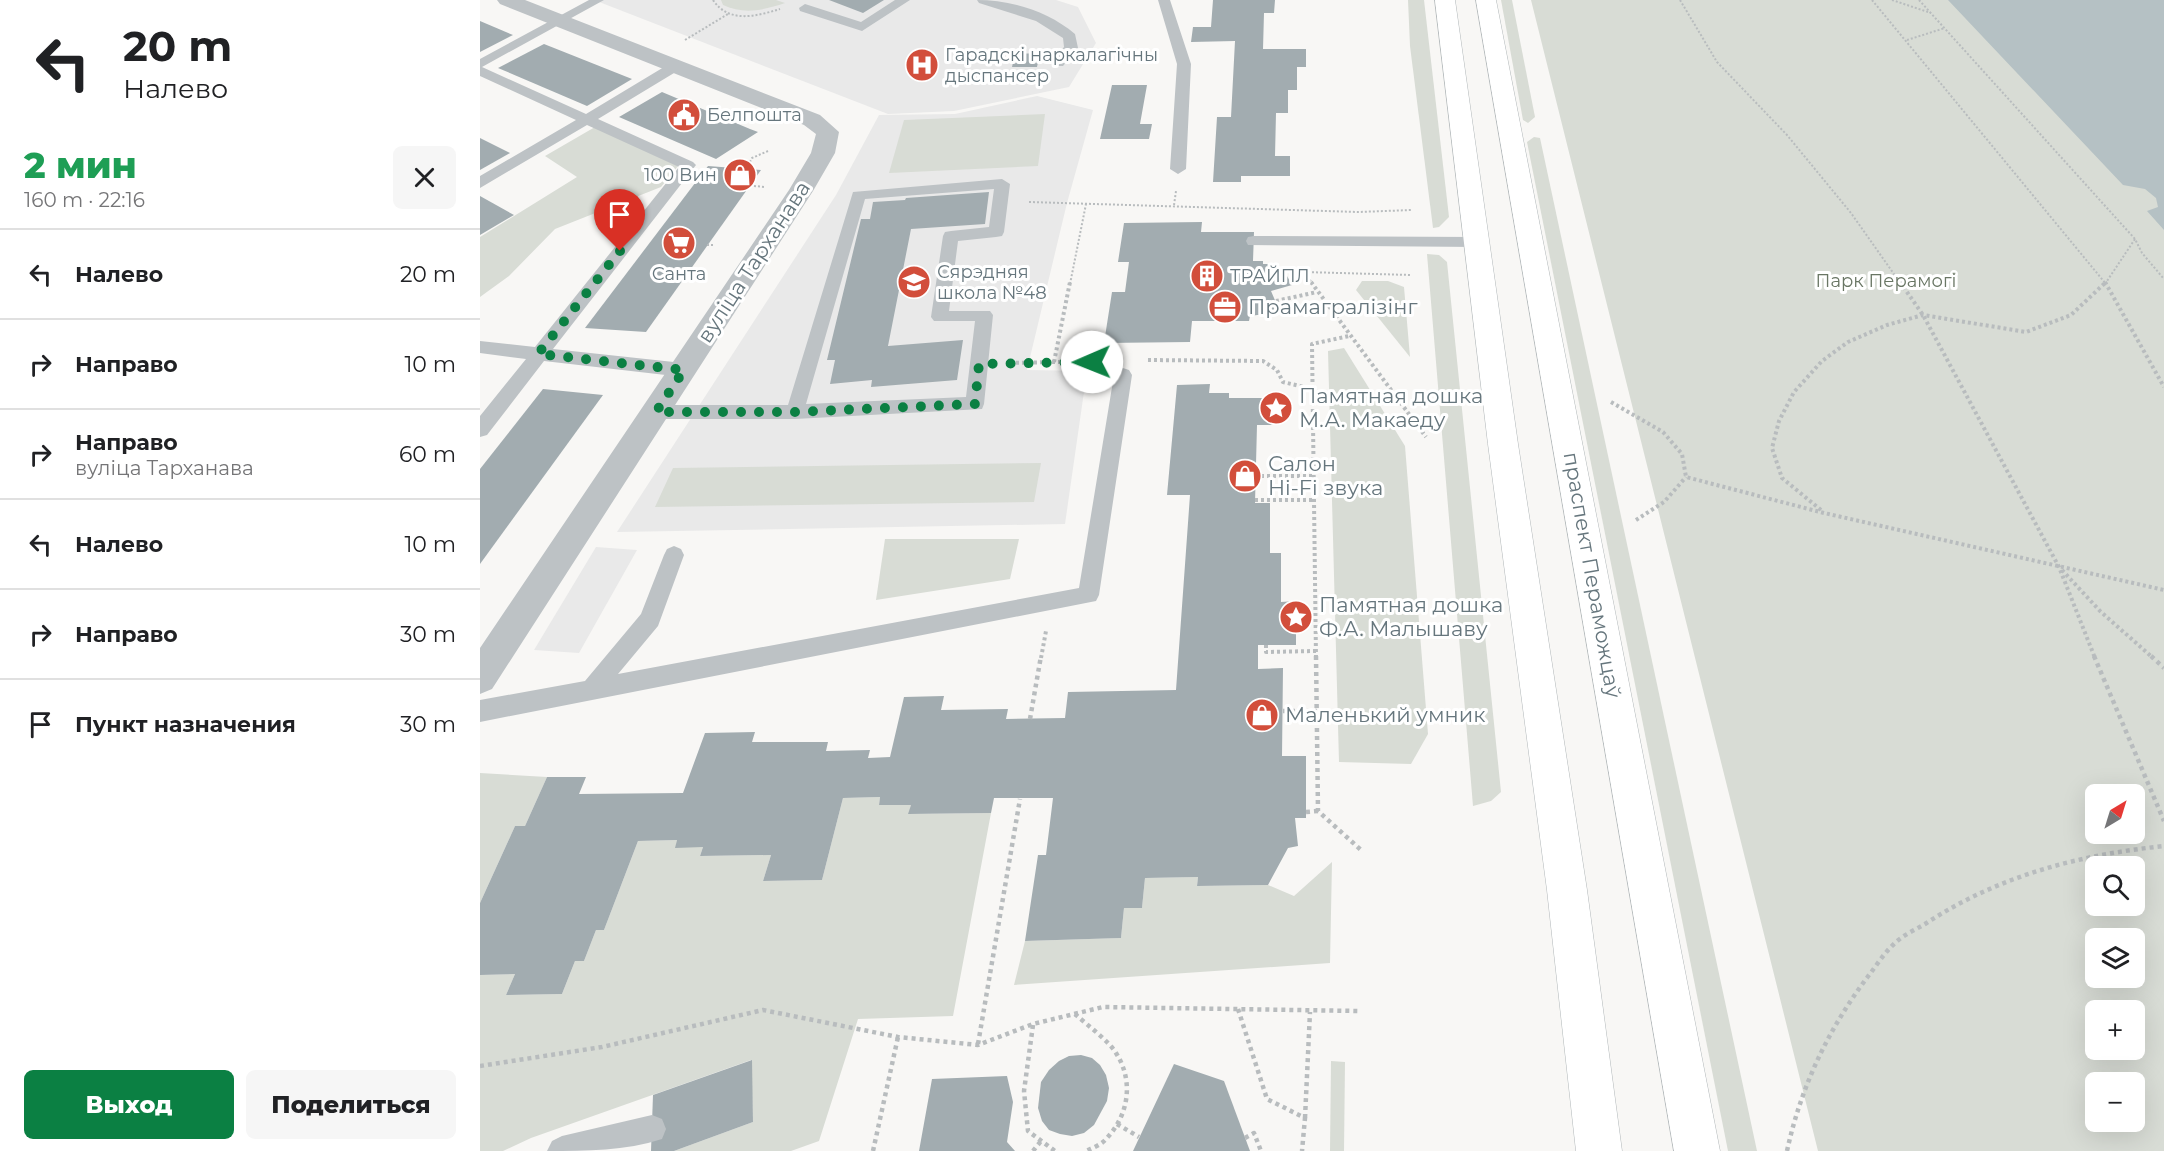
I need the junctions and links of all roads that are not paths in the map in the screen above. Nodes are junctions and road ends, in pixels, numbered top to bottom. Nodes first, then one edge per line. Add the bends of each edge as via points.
1 (507, 0) edge
2 (598, 0) edge
3 (904, 0) edge
4 (983, 0) edge
5 (1164, 0) edge
6 (1445, 0) edge
7 (1486, 0) edge
8 (805, 8) dead end
9 (560, 22) junction
10 (1058, 63) dead end
11 (480, 64) edge
12 (674, 68) junction
13 (480, 71) edge
14 (588, 119) junction
15 (1178, 169) dead end
16 (480, 183) edge
17 (1254, 241) dead end
18 (1477, 242) junction
19 (480, 347) edge
20 (538, 354) junction
21 (684, 370) junction
22 (1123, 375) dead end
23 (656, 412) junction
24 (795, 412) junction
25 (480, 430) edge
26 (674, 555) dead end
27 (480, 678) edge
28 (591, 690) junction
29 (480, 711) edge
30 (652, 1129) dead end
31 (562, 1151) edge
32 (1599, 1151) edge
33 (1697, 1151) edge

1 - 9 street, вуліца Тарханава
2 - 9 lane
3 - 8 lane via 862,27
4 - 10 lane via 1060,27 1070,37 1071,48
5 - 15 lane via 1184,64
6 - 18 main road
7 - 33 main road, праспект Пераможцаў
9 - 11 lane
9 - 12 street, вуліца Тарханава
12 - 14 lane
12 - 21 street, вуліца Тарханава via 812,120 828,132 823,153 801,191
13 - 14 lane
14 - 16 lane
14 - 20 lane via 688,165
17 - 18 lane
18 - 32 main road via 1567,890
19 - 20 lane
20 - 21 lane
20 - 25 lane
21 - 23 street, вуліца Тарханава
22 - 28 lane via 1088,595
23 - 24 lane
23 - 27 street, вуліца Тарханава
24 - 24 lane via 975,404 984,315 940,317 951,236 996,232 1002,184 858,195
26 - 28 lane via 650,619
28 - 29 lane
30 - 31 lane

